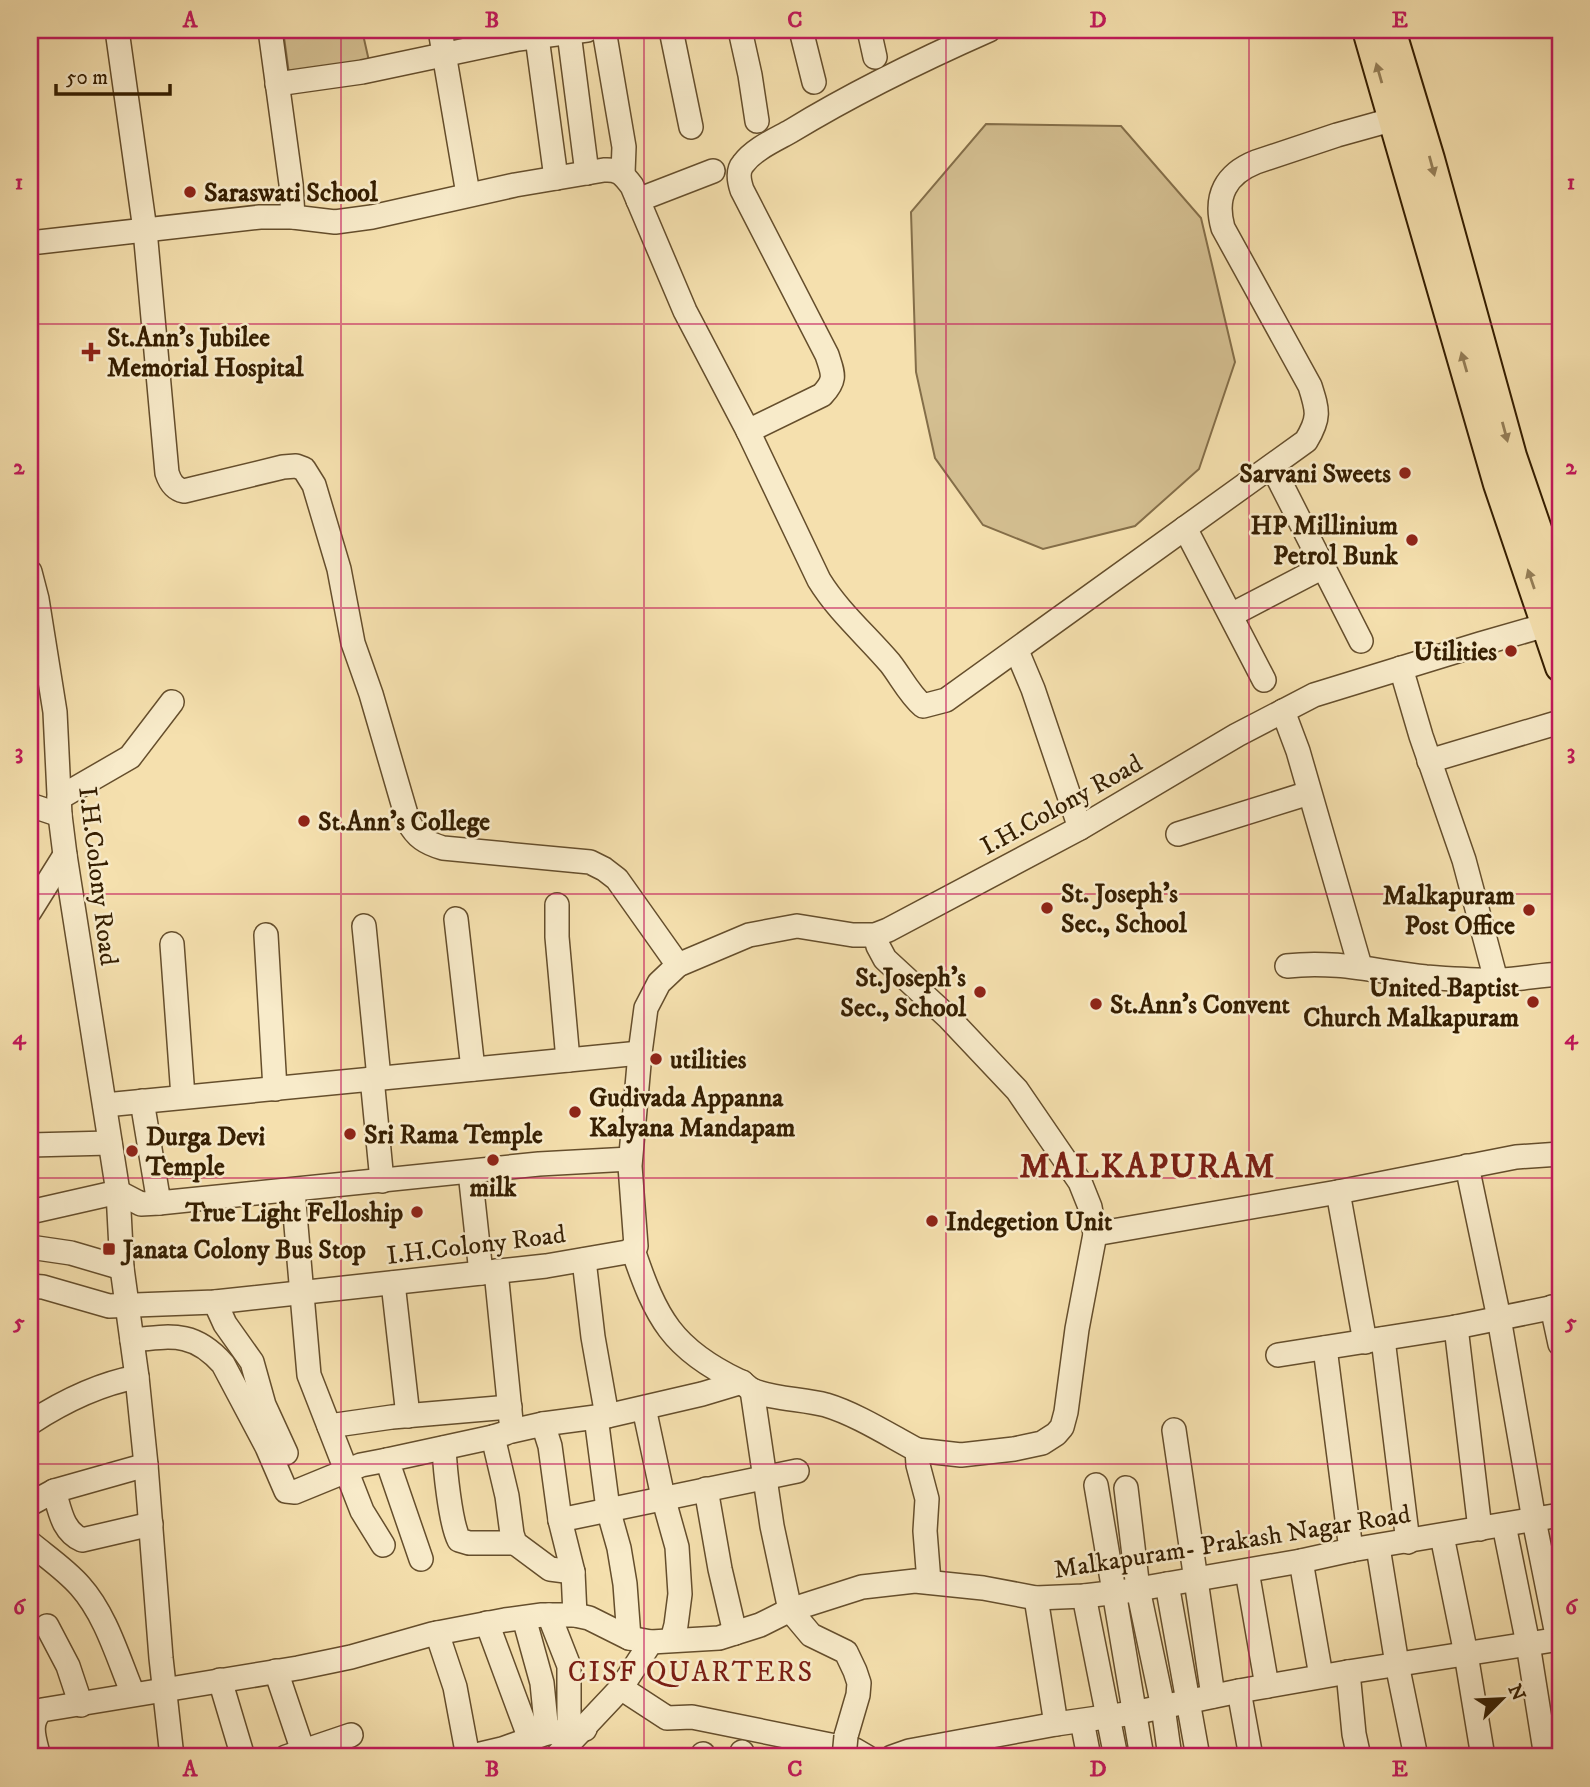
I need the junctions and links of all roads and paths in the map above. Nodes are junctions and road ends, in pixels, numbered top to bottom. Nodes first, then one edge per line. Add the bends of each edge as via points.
1 (117, 30) edge
2 (270, 30) edge
3 (440, 30) edge
4 (604, 30) edge
5 (671, 30) edge
6 (740, 30) edge
7 (801, 30) edge
8 (869, 30) edge
9 (989, 30) edge
10 (1367, 30) edge
11 (1391, 30) edge
12 (578, 31) edge
13 (536, 33) edge
14 (444, 55) junction
15 (875, 57) dead end
16 (814, 82) dead end
17 (277, 84) junction
18 (1405, 116) junction
19 (757, 121) dead end
20 (691, 127) dead end
21 (713, 171) dead end
22 (587, 173) junction
23 (622, 173) junction
24 (556, 178) junction
25 (468, 194) junction
26 (638, 200) junction
27 (293, 217) junction
28 (145, 230) junction
29 (30, 243) edge
30 (748, 431) junction
31 (1272, 466) junction
32 (1185, 528) junction
33 (1323, 566) junction
34 (30, 572) edge
35 (1560, 596) edge
36 (1231, 615) junction
37 (1554, 624) edge
38 (1361, 641) dead end
39 (1017, 651) junction
40 (1560, 667) edge
41 (1401, 668) junction
42 (1264, 680) dead end
43 (172, 702) dead end
44 (1283, 711) junction
45 (1560, 722) edge
46 (1429, 761) junction
47 (1309, 793) junction
48 (30, 805) edge
49 (60, 806) junction
50 (1080, 828) junction
51 (1178, 834) dead end
52 (65, 855) junction
53 (557, 905) dead end
54 (30, 911) edge
55 (456, 919) dead end
56 (364, 926) dead end
57 (266, 935) dead end
58 (875, 935) junction
59 (172, 944) dead end
60 (678, 965) junction
61 (1360, 966) junction
62 (1287, 967) dead end
63 (1560, 974) edge
64 (1496, 980) junction
65 (640, 1053) junction
66 (568, 1060) junction
67 (473, 1069) junction
68 (375, 1078) junction
69 (275, 1089) junction
70 (183, 1097) junction
71 (142, 1101) junction
72 (104, 1105) junction
73 (110, 1143) junction
74 (30, 1145) edge
75 (1560, 1154) edge
76 (630, 1159) junction
77 (1467, 1166) junction
78 (470, 1172) junction
79 (382, 1181) junction
80 (293, 1191) junction
81 (118, 1192) junction
82 (1338, 1192) junction
83 (159, 1203) junction
84 (30, 1212) edge
85 (1095, 1234) junction
86 (30, 1247) edge
87 (633, 1250) junction
88 (584, 1260) junction
89 (122, 1268) junction
90 (489, 1272) junction
91 (393, 1283) junction
92 (30, 1286) edge
93 (303, 1292) junction
94 (215, 1302) junction
95 (128, 1306) junction
96 (1556, 1306) edge
97 (1499, 1318) junction
98 (1456, 1327) junction
99 (132, 1340) junction
100 (1374, 1340) junction
101 (1560, 1344) edge
102 (1325, 1348) junction
103 (1278, 1355) dead end
104 (138, 1377) junction
105 (747, 1386) junction
106 (510, 1407) junction
107 (645, 1408) junction
108 (408, 1416) junction
109 (602, 1416) junction
110 (30, 1423) edge
111 (543, 1424) junction
112 (329, 1426) junction
113 (1174, 1430) dead end
114 (503, 1434) junction
115 (444, 1447) junction
116 (917, 1450) junction
117 (387, 1460) junction
118 (146, 1465) junction
119 (348, 1471) junction
120 (797, 1471) dead end
121 (765, 1478) junction
122 (1096, 1485) dead end
123 (1126, 1488) dead end
124 (302, 1489) junction
125 (706, 1489) junction
126 (54, 1491) junction
127 (663, 1497) junction
128 (30, 1504) edge
129 (608, 1509) junction
130 (1560, 1515) edge
131 (560, 1520) junction
132 (1534, 1520) junction
133 (151, 1524) junction
134 (1504, 1525) junction
135 (1480, 1529) junction
136 (1442, 1536) junction
137 (1408, 1542) junction
138 (30, 1543) edge
139 (516, 1543) junction
140 (383, 1545) dead end
141 (1378, 1547) junction
142 (1351, 1550) junction
143 (421, 1559) dead end
144 (1301, 1561) junction
145 (1247, 1571) junction
146 (573, 1573) junction
147 (1195, 1578) junction
148 (929, 1583) junction
149 (1167, 1584) junction
150 (1138, 1589) junction
151 (1114, 1592) junction
152 (1084, 1596) junction
153 (1035, 1598) junction
154 (790, 1610) junction
155 (549, 1615) junction
156 (575, 1615) junction
157 (524, 1618) junction
158 (487, 1623) junction
159 (47, 1626) dead end
160 (438, 1633) junction
161 (734, 1633) junction
162 (629, 1638) junction
163 (1559, 1639) edge
164 (662, 1641) junction
165 (1528, 1644) junction
166 (1466, 1654) junction
167 (1397, 1664) junction
168 (276, 1671) junction
169 (1348, 1672) junction
170 (1321, 1676) junction
171 (220, 1680) junction
172 (1267, 1686) junction
173 (621, 1688) junction
174 (165, 1690) junction
175 (1239, 1691) junction
176 (133, 1694) junction
177 (1213, 1696) junction
178 (1188, 1701) junction
179 (81, 1705) junction
180 (1163, 1707) junction
181 (1135, 1713) junction
182 (1109, 1716) junction
183 (1082, 1721) junction
184 (1056, 1724) junction
185 (351, 1735) dead end
186 (562, 1742) edge
187 (845, 1746) edge
188 (298, 1755) edge
189 (39, 1757) edge
190 (172, 1757) edge
191 (243, 1757) edge
192 (867, 1757) edge
193 (892, 1757) edge
194 (1089, 1757) edge
195 (1116, 1757) edge
196 (1142, 1757) edge
197 (1170, 1757) edge
198 (1198, 1757) edge
199 (1251, 1757) edge
200 (1359, 1757) edge
201 (1416, 1757) edge
202 (1483, 1757) edge
203 (1546, 1757) edge

1 - 28 street
2 - 17 street
3 - 14 street
4 - 23 street via 624,147
5 - 20 street
6 - 19 street
7 - 16 street
8 - 15 street
9 - 30 street via 907,66 830,108 751,155 740,167 741,190 833,374 822,395
18 -> 10 main road
11 - 18 main road
12 - 13 street
12 - 22 street
13 - 14 street
13 - 24 street
14 - 17 street
14 - 25 street
17 - 27 street
18 - 31 street via 1256,162 1227,183 1219,207 1223,228 1318,408 1316,424 1306,441
18 -> 35 main road
37 -> 18 main road via 1499,484
21 - 26 street
22 - 23 street via 615,169
22 - 24 street
23 - 26 street
24 - 25 street
25 - 27 street via 335,222
26 - 30 street via 685,311
27 - 28 street
28 - 29 street
28 - 60 street via 170,482 184,491 296,466 310,475 339,569 355,650 414,832 421,840 443,848 568,859 604,869 617,879
30 - 39 street via 828,596 915,699 923,705 946,700
31 - 32 street
31 - 33 street
32 - 36 street
32 - 39 street
33 - 36 street
33 - 38 street
34 - 49 street, I.H.Colony Road via 55,712
36 - 42 street
37 - 40 main road
37 - 41 street, I.H.Colony Road
39 - 50 street
41 - 44 street, I.H.Colony Road via 1314,695
41 - 46 street
43 - 49 street via 130,757
44 - 47 street
44 - 50 street, I.H.Colony Road
45 - 46 street
46 - 64 street via 1464,860
47 - 51 street
47 - 61 street
48 - 49 street
49 - 52 street, I.H.Colony Road
50 - 58 street, I.H.Colony Road
52 - 54 street
52 - 72 street, I.H.Colony Road
53 - 66 street
55 - 67 street
56 - 68 street
57 - 69 street
58 - 60 street, I.H.Colony Road via 779,928 735,940
58 - 85 street via 885,959 950,1018 1017,1090 1080,1182
59 - 70 street
60 - 65 street, I.H.Colony Road via 659,983 646,1008
61 - 62 street via 1311,963
61 - 64 street
63 - 64 street
65 - 66 street
65 - 76 street, I.H.Colony Road
66 - 67 street
67 - 68 street
68 - 69 street
68 - 79 street
69 - 70 street
70 - 71 street
71 - 72 street
71 - 83 street
72 - 73 street, I.H.Colony Road
73 - 74 street
73 - 81 street, I.H.Colony Road
75 - 77 street
76 - 78 street
76 - 87 street, I.H.Colony Road via 637,1241
77 - 82 street
77 - 97 street
78 - 79 street
78 - 90 street
79 - 80 street
80 - 83 street
80 - 93 street
81 - 83 street via 141,1204
81 - 84 street
81 - 89 street, I.H.Colony Road
82 - 85 street
82 - 100 street
85 - 116 street via 1062,1427 1042,1443 1014,1449 961,1455
86 - 89 street
87 - 88 street, I.H.Colony Road
87 - 105 street via 650,1297 673,1335 716,1371
88 - 90 street, I.H.Colony Road
88 - 109 street
89 - 95 street, I.H.Colony Road
90 - 91 street, I.H.Colony Road
90 - 106 street
91 - 93 street, I.H.Colony Road
91 - 108 street
92 - 95 street via 93,1303
93 - 94 street, I.H.Colony Road
93 - 112 street via 307,1365
94 - 95 street, I.H.Colony Road
94 - 124 street via 251,1362 264,1405
95 - 99 street, I.H.Colony Road
96 - 97 street
96 - 101 street
97 - 98 street
97 - 132 street
98 - 100 street
98 - 135 street
99 - 104 street, I.H.Colony Road
99 - 124 street via 179,1336 215,1355 236,1387 286,1491
100 - 102 street
100 - 137 street
102 - 103 street
102 - 142 street
104 - 110 street via 90,1390
104 - 118 street, I.H.Colony Road
105 - 107 street
105 - 116 street via 827,1405
105 - 121 street
106 - 108 street
106 - 114 street
107 - 109 street
107 - 127 street
108 - 112 street
109 - 111 street
109 - 129 street
111 - 114 street
111 - 131 street
112 - 119 street
113 - 147 street
114 - 115 street
114 - 139 street
115 - 117 street
115 - 139 street via 459,1539
116 - 148 street via 927,1499
117 - 119 street
117 - 143 street
118 - 126 street
118 - 133 street, I.H.Colony Road
119 - 124 street
119 - 140 street via 362,1511
120 - 121 street
121 - 125 street
121 - 154 street
122 - 151 street
123 - 150 street
125 - 127 street
125 - 161 street
126 - 128 street
126 - 133 street via 65,1526 82,1540
127 - 129 street
127 - 164 street via 677,1548 679,1604
129 - 131 street
129 - 162 street via 625,1584
130 - 132 street, Malkapuram- Prakash Nagar Road
131 - 146 street
132 - 134 street, Malkapuram- Prakash Nagar Road
132 - 163 street
133 - 174 street, I.H.Colony Road
134 - 135 street, Malkapuram- Prakash Nagar Road
134 - 165 street
135 - 136 street, Malkapuram- Prakash Nagar Road
136 - 137 street, Malkapuram- Prakash Nagar Road
136 - 166 street
137 - 141 street, Malkapuram- Prakash Nagar Road
138 - 176 street via 73,1578 93,1602
139 - 146 street via 550,1569
141 - 142 street, Malkapuram- Prakash Nagar Road
141 - 167 street
142 - 144 street, Malkapuram- Prakash Nagar Road
144 - 145 street, Malkapuram- Prakash Nagar Road
144 - 170 street
145 - 147 street, Malkapuram- Prakash Nagar Road
145 - 172 street
146 - 156 street
147 - 149 street, Malkapuram- Prakash Nagar Road
147 - 177 street
148 - 153 street, Malkapuram- Prakash Nagar Road
148 - 154 street, Malkapuram- Prakash Nagar Road via 862,1587
149 - 150 street, Malkapuram- Prakash Nagar Road
149 - 178 street
150 - 151 street, Malkapuram- Prakash Nagar Road
150 - 180 street
151 - 152 street, Malkapuram- Prakash Nagar Road
151 - 181 street
152 - 153 street, Malkapuram- Prakash Nagar Road
152 - 182 street
153 - 184 street
154 - 161 street, Malkapuram- Prakash Nagar Road
154 - 187 street via 811,1635 839,1647 852,1660 859,1683
155 - 156 street
155 - 157 street
155 - 186 street via 569,1666
156 - 162 street, Malkapuram- Prakash Nagar Road
157 - 158 street
157 - 186 street
158 - 160 street
158 - 186 street
159 - 179 street
160 - 168 street
160 - 186 street via 455,1687 468,1757
161 - 164 street, Malkapuram- Prakash Nagar Road
162 - 164 street, Malkapuram- Prakash Nagar Road
163 - 165 street
164 - 173 street
165 - 166 street
165 - 203 street
166 - 167 street
166 - 202 street
167 - 169 street
167 - 201 street
168 - 171 street
168 - 188 street
169 - 170 street
169 - 200 street
170 - 172 street
171 - 174 street
171 - 191 street
172 - 175 street
173 - 186 street
173 - 192 street via 667,1718 692,1717 855,1750
174 - 176 street
174 - 190 street, I.H.Colony Road
175 - 177 street
175 - 199 street
176 - 179 street
177 - 178 street
178 - 180 street
178 - 198 street
179 - 189 street via 41,1710 35,1715
180 - 181 street
180 - 197 street
181 - 182 street
181 - 196 street
182 - 183 street
182 - 195 street
183 - 184 street
183 - 194 street
184 - 193 street
185 - 188 street

